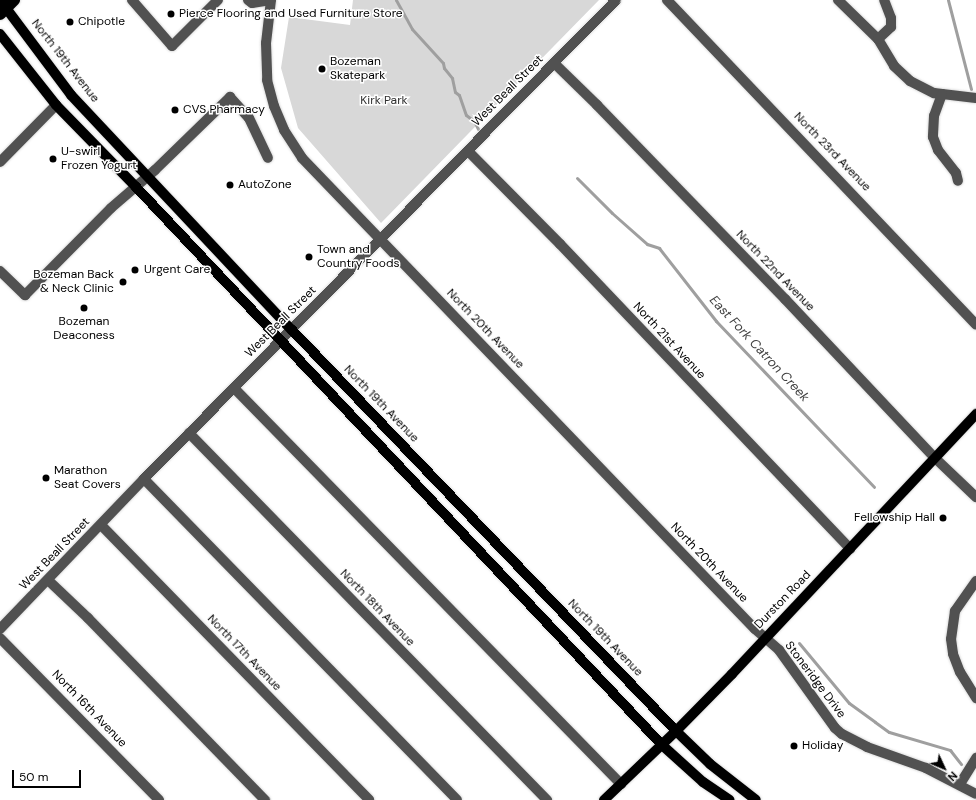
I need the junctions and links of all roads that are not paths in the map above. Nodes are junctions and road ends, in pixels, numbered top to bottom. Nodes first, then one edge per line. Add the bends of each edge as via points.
1 (132, 0) edge
2 (218, 0) edge
3 (248, 0) edge
4 (271, 0) edge
5 (616, 0) edge
6 (667, 0) edge
7 (838, 0) edge
8 (884, 0) edge
9 (5, 5) edge
10 (0, 34) edge
11 (878, 39) junction
12 (554, 63) junction
13 (942, 94) junction
14 (976, 98) edge
15 (56, 105) junction
16 (468, 151) junction
17 (268, 158) dead end
18 (0, 162) edge
19 (148, 177) junction
20 (958, 181) dead end
21 (136, 187) junction
22 (380, 238) junction
23 (0, 271) edge
24 (976, 324) edge
25 (292, 330) junction
26 (280, 341) junction
27 (234, 388) junction
28 (976, 414) edge
29 (189, 434) junction
30 (935, 458) junction
31 (144, 479) junction
32 (976, 497) edge
33 (101, 525) junction
34 (850, 549) junction
35 (48, 580) junction
36 (976, 581) edge
37 (0, 629) edge
38 (0, 638) edge
39 (764, 639) junction
40 (976, 698) edge
41 (676, 731) junction
42 (662, 744) junction
43 (976, 758) edge
44 (621, 784) junction
45 (960, 784) junction
46 (976, 794) edge
47 (159, 800) edge
48 (265, 800) edge
49 (369, 800) edge
50 (457, 800) edge
51 (547, 800) edge
52 (604, 800) edge
53 (730, 800) edge
54 (756, 800) edge

1 - 2 street via 172,46
3 - 4 street via 252,3
4 - 22 street, North 20th Avenue via 266,42 267,80 284,130 302,158
5 - 12 street, West Beall Street
6 - 24 street, North 23rd Avenue
7 - 11 street
8 - 11 street via 891,18 891,27
9 - 19 main road, North 19th Avenue via 71,94
10 - 15 main road
11 - 13 street via 894,66 904,76 915,85
12 - 16 street, West Beall Street
12 - 30 street, North 22nd Avenue via 785,299
13 - 14 street
13 - 20 street via 934,116 933,137 938,150 956,173
15 - 18 street
15 - 21 main road
16 - 22 street, West Beall Street
16 - 34 street, North 21st Avenue
17 - 19 street via 249,118 230,97
19 - 21 street
19 - 25 main road, North 19th Avenue
21 - 23 street via 111,208 25,294
21 - 26 main road
22 - 25 street, West Beall Street
22 - 39 street, North 20th Avenue
25 - 26 street, West Beall Street
25 - 41 main road, North 19th Avenue
26 - 27 street, West Beall Street
26 - 42 main road
27 - 29 street, West Beall Street
27 - 44 street
28 - 30 main road, Durston Road
29 - 31 street, West Beall Street
29 - 51 street, North 18th Avenue
30 - 32 street, North 22nd Avenue
30 - 34 main road, Durston Road
31 - 33 street, West Beall Street
31 - 50 street
33 - 35 street, West Beall Street
33 - 49 street, North 17th Avenue
34 - 39 main road, Durston Road
35 - 37 street, West Beall Street
35 - 48 street
36 - 40 street via 955,611 951,639 953,654 960,672
38 - 47 street, North 16th Avenue
39 - 41 main road, Durston Road
39 - 45 street, Stoneridge Drive via 779,650 815,702 842,734 867,747 926,768
41 - 42 main road, Durston Road
41 - 54 main road, North 19th Avenue via 710,764
42 - 44 main road, Durston Road
42 - 53 main road via 703,782
43 - 45 street
44 - 52 main road, Durston Road
45 - 46 street, Stoneridge Drive

